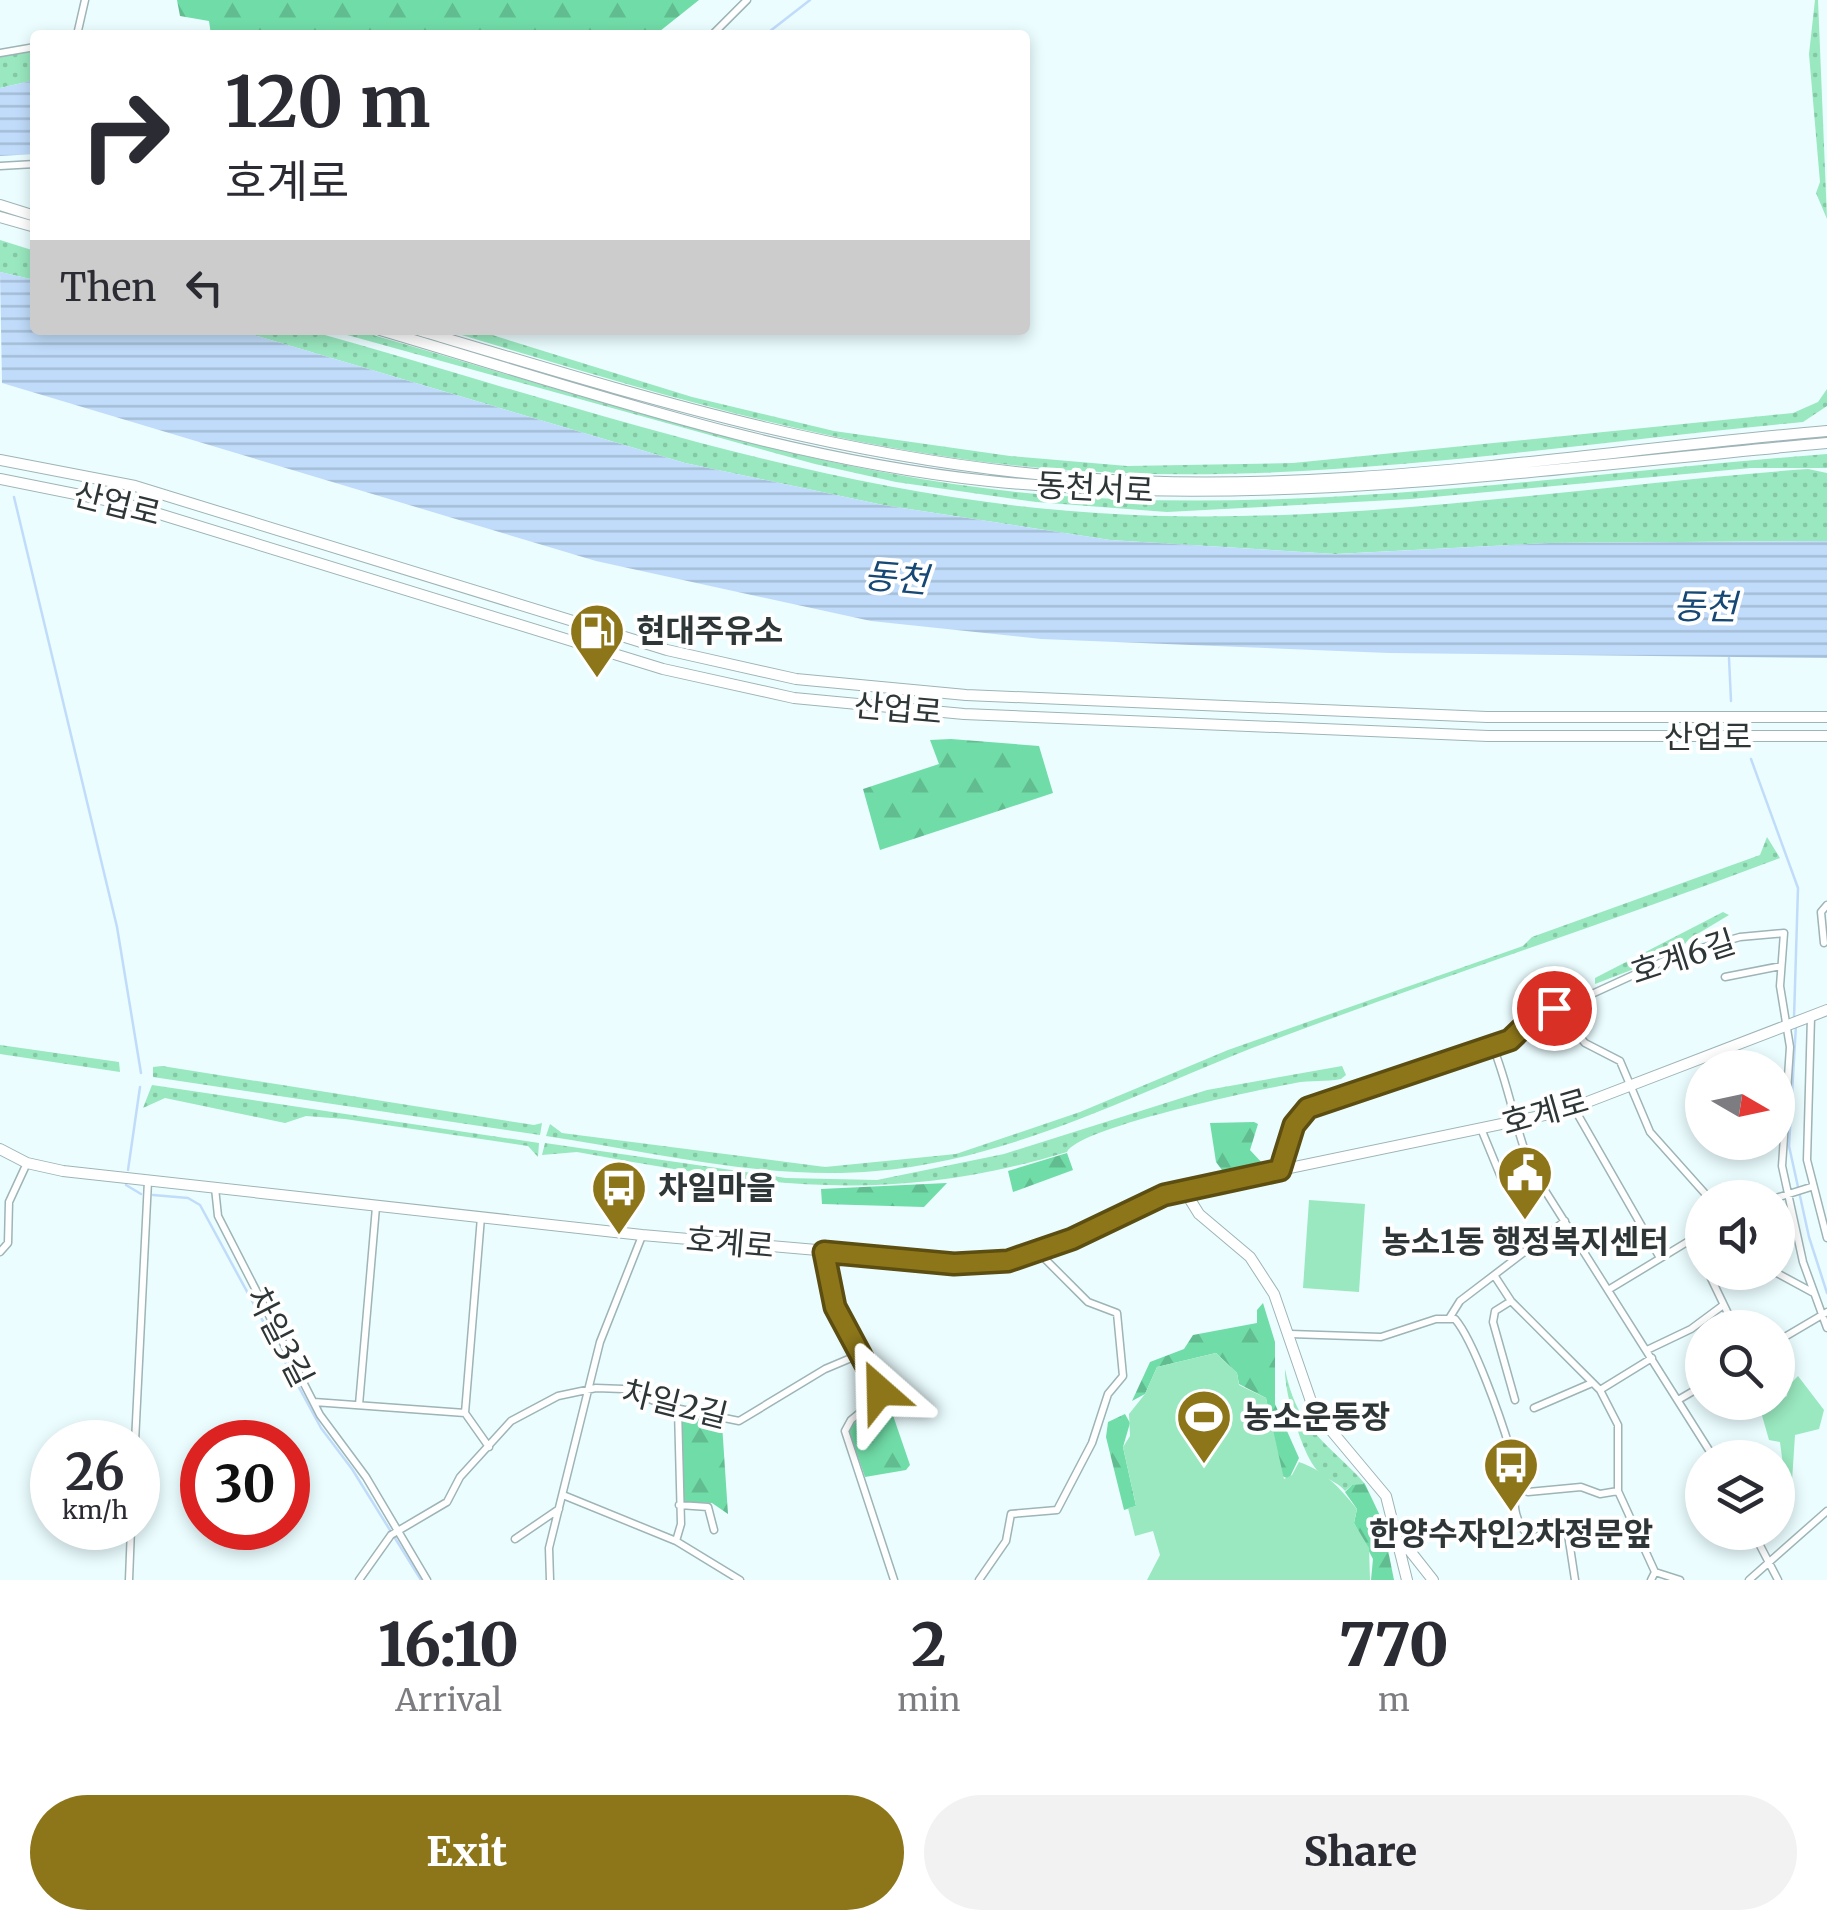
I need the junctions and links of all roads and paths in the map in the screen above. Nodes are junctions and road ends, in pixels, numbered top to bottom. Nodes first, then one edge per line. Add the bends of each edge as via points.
1 (85, 0) edge
2 (747, 0) edge
3 (78, 30) edge
4 (717, 30) edge
5 (30, 48) edge
6 (0, 53) edge
7 (30, 164) edge
8 (0, 166) edge
9 (0, 206) edge
10 (30, 215) edge
11 (0, 217) edge
12 (30, 226) edge
13 (397, 335) edge
14 (435, 335) edge
15 (1827, 420) edge
16 (1827, 431) edge
17 (1812, 432) junction
18 (1827, 443) edge
19 (0, 460) edge
20 (0, 479) edge
21 (1827, 717) edge
22 (1827, 736) edge
23 (1827, 906) edge
24 (1824, 943) dead end
25 (1781, 966) junction
26 (1725, 977) dead end
27 (1557, 1010) junction
28 (1827, 1010) edge
29 (1808, 1017) junction
30 (1788, 1024) junction
31 (1493, 1046) junction
32 (1630, 1085) junction
33 (1574, 1107) junction
34 (1518, 1122) junction
35 (1482, 1130) junction
36 (0, 1149) edge
37 (27, 1164) junction
38 (1280, 1170) junction
39 (1532, 1170) junction
40 (1693, 1180) edge
41 (1784, 1180) edge
42 (148, 1181) junction
43 (215, 1187) junction
44 (1808, 1188) junction
45 (1184, 1190) junction
46 (1795, 1192) edge
47 (376, 1204) junction
48 (481, 1216) junction
49 (1565, 1221) junction
50 (1795, 1228) edge
51 (642, 1235) junction
52 (1827, 1238) edge
53 (1685, 1244) edge
54 (0, 1252) edge
55 (824, 1252) junction
56 (1038, 1252) junction
57 (1660, 1258) junction
58 (1494, 1275) junction
59 (1795, 1283) edge
60 (1608, 1290) junction
61 (1715, 1290) edge
62 (1812, 1292) junction
63 (1511, 1301) junction
64 (1722, 1306) junction
65 (1725, 1310) edge
66 (1824, 1313) edge
67 (1450, 1317) junction
68 (1827, 1328) edge
69 (1795, 1331) edge
70 (1290, 1334) junction
71 (1647, 1350) junction
72 (863, 1352) junction
73 (1652, 1358) junction
74 (1592, 1384) junction
75 (589, 1390) junction
76 (1600, 1390) junction
77 (1685, 1396) edge
78 (1515, 1400) dead end
79 (1678, 1400) junction
80 (313, 1402) junction
81 (359, 1405) junction
82 (1534, 1408) dead end
83 (678, 1410) junction
84 (466, 1413) junction
85 (137, 1420) edge
86 (1703, 1440) edge
87 (489, 1448) junction
88 (1528, 1492) dead end
89 (1618, 1492) junction
90 (564, 1495) junction
91 (680, 1505) junction
92 (560, 1508) junction
93 (1827, 1511) edge
94 (399, 1529) junction
95 (714, 1530) dead end
96 (515, 1539) dead end
97 (1400, 1539) junction
98 (676, 1541) junction
99 (130, 1550) edge
100 (1763, 1550) edge
101 (1769, 1562) junction
102 (1653, 1576) edge
103 (129, 1580) edge
104 (360, 1580) edge
105 (427, 1580) edge
106 (550, 1580) edge
107 (740, 1580) edge
108 (894, 1580) edge
109 (979, 1580) edge
110 (1407, 1580) edge
111 (1433, 1580) edge
112 (1575, 1580) edge
113 (1680, 1580) edge
114 (1749, 1580) edge
115 (1778, 1580) edge

1 - 3 street
2 - 4 street
5 - 6 street
7 - 8 street
9 - 10 main road
11 - 12 main road
13 - 18 main road, 동천서로 via 811,452 1065,488 1274,491
14 - 17 main road, 동천서로 via 814,442 1084,478 1275,480
15 - 17 main road
16 - 17 main road, 동천서로
19 - 21 main road, 산업로 via 135,486 614,634 796,679 966,695 1486,717
20 - 22 main road, 산업로 via 130,505 663,670 794,698 981,715 1488,736
23 - 24 street via 1821,912
25 - 26 street, 호계6길
25 - 27 street, 호계6길 via 1784,934 1752,934 1639,970
25 - 30 street, 호계6길
27 - 31 street, 호계6길 via 1547,1008
27 - 32 street via 1585,1043 1620,1061
28 - 29 main road
29 - 30 main road, 호계로
29 - 44 street
30 - 32 main road, 호계로
30 - 41 street, 호계6길
31 - 34 street
31 - 38 street, 호계6길 via 1308,1108 1294,1125
32 - 33 main road, 호계로
32 - 40 street via 1650,1132
33 - 34 main road, 호계로
33 - 57 street
34 - 35 main road, 호계로
34 - 39 street
35 - 38 main road, 호계로
35 - 39 street via 1503,1182
36 - 37 main road, 호계로
37 - 42 main road, 호계로
37 - 54 street via 9,1202 8,1243
38 - 45 main road, 호계로
39 - 49 street
42 - 43 main road, 호계로
42 - 85 street
43 - 47 main road, 호계로
43 - 80 street, 차일3길 via 218,1216
44 - 46 street
44 - 52 street
45 - 56 main road, 호계로
45 - 70 main road via 1261,1271
47 - 48 main road, 호계로
47 - 81 street
48 - 51 main road, 호계로
48 - 84 street
49 - 58 street
49 - 60 street
50 - 62 street, 호계6길
51 - 55 main road, 호계로
51 - 75 street, 차일2길
53 - 57 street
55 - 56 main road, 호계로 via 979,1264
55 - 72 street via 835,1307
56 - 109 street via 1088,1302 1117,1313 1123,1376 1108,1394 1092,1443 1057,1510 1011,1514 1006,1541
57 - 60 street
58 - 63 street
58 - 67 street
59 - 62 street
60 - 71 street
61 - 64 street
62 - 66 street, 호계6길
63 - 74 street
63 - 78 street via 1493,1315
64 - 65 street
64 - 71 street
66 - 68 street, 호계6길
66 - 69 street
67 - 70 street via 1381,1337
67 - 112 street via 1463,1330 1512,1452 1522,1528 1532,1538 1568,1534
70 - 97 main road via 1314,1410 1377,1480
71 - 73 street
72 - 83 street, 차일2길 via 744,1420
72 - 108 street via 880,1394 845,1431
73 - 76 street
73 - 79 street
74 - 76 street
74 - 82 street
75 - 83 street, 차일2길 via 631,1391
75 - 87 street, 차일2길 via 558,1396 519,1416
75 - 90 street, 차일2길
76 - 89 street via 1618,1425
77 - 79 street
79 - 86 street
80 - 81 street
80 - 94 street, 차일3길
81 - 84 street
83 - 91 street
84 - 87 street
87 - 94 street, 차일2길 via 460,1477 447,1502
88 - 89 street
89 - 102 street
90 - 92 street, 차일2길
90 - 98 street
91 - 95 street via 708,1507
91 - 98 street
92 - 96 street
92 - 106 street, 차일2길 via 549,1548
93 - 101 street
94 - 104 street, 차일2길
94 - 105 street, 차일3길
97 - 110 main road
97 - 111 main road
98 - 107 street
99 - 103 street
100 - 101 street
101 - 114 street
101 - 115 street
102 - 113 street

